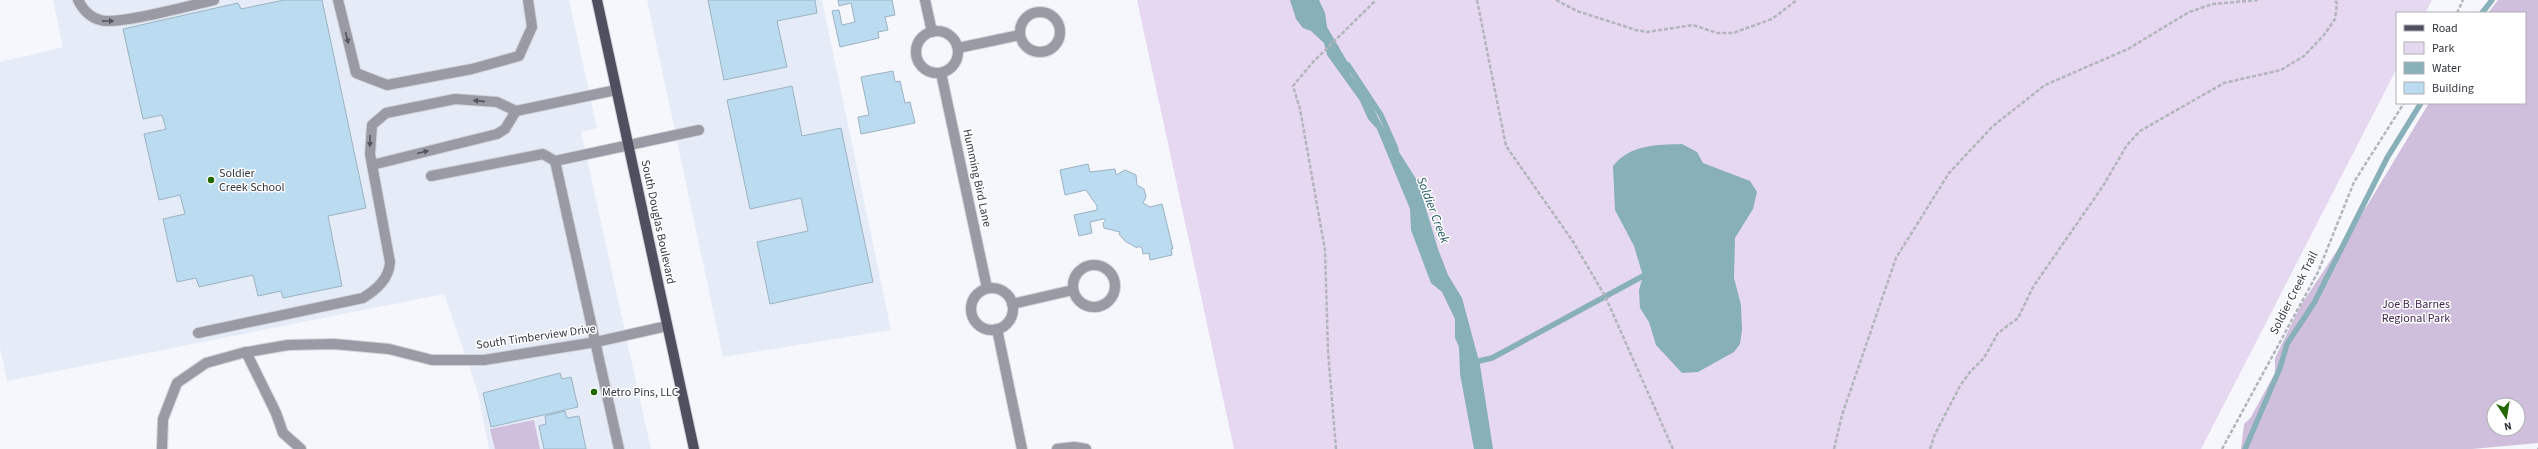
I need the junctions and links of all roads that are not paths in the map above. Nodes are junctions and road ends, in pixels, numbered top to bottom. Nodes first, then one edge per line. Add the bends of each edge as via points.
1 (78, 0) edge
2 (214, 0) edge
3 (338, 0) edge
4 (528, 0) edge
5 (597, 0) edge
6 (925, 0) edge
7 (932, 32) junction
8 (1020, 34) junction
9 (958, 48) junction
10 (941, 73) junction
11 (616, 90) junction
12 (516, 111) junction
13 (699, 130) dead end
14 (628, 145) junction
15 (555, 161) junction
16 (372, 165) junction
17 (431, 176) dead end
18 (987, 288) junction
19 (1073, 290) junction
20 (1012, 304) junction
21 (667, 326) junction
22 (997, 329) junction
23 (198, 334) dead end
24 (596, 342) junction
25 (246, 352) junction
26 (162, 449) edge
27 (300, 449) edge
28 (619, 449) edge
29 (694, 449) edge
30 (1022, 449) edge
31 (1057, 449) edge
32 (1086, 449) edge

1 -> 2 street via 84,12 100,21 117,21
3 -> 4 street via 356,73 387,85 472,69 519,56 532,27
5 - 11 main road, South Douglas Boulevard
6 - 7 street
7 - 9 street via 948,34
7 - 10 street via 919,42 917,58 925,70
8 - 8 street via 1026,46 1041,52 1056,44 1060,29 1052,15 1037,11 1023,20
8 - 9 street
9 - 10 street via 956,62 950,69
10 - 18 street, Humming Bird Lane
11 - 12 street
11 - 14 main road, South Douglas Boulevard
16 -> 12 street via 497,134 505,129
12 -> 16 street via 497,102 455,99 382,114 370,130
13 - 14 street
14 - 15 street
14 - 21 main road, South Douglas Boulevard
15 - 17 street via 543,154
15 - 24 street
16 - 23 street via 390,262 390,270 379,286 363,298
18 - 20 street via 1003,291
18 - 22 street via 974,297 971,314 978,325
19 - 19 street via 1080,303 1096,308 1110,300 1115,284 1108,270 1091,265 1077,274
19 - 20 street
20 - 22 street via 1010,319
21 - 24 street, South Timberview Drive
21 - 29 main road, South Douglas Boulevard
22 - 30 street
24 - 25 street, South Timberview Drive via 484,360 432,360 389,349 334,344 288,345
24 - 28 street
25 - 26 street, South Timberview Drive via 206,363 177,383 163,419
25 - 27 street via 283,433
31 - 32 street

